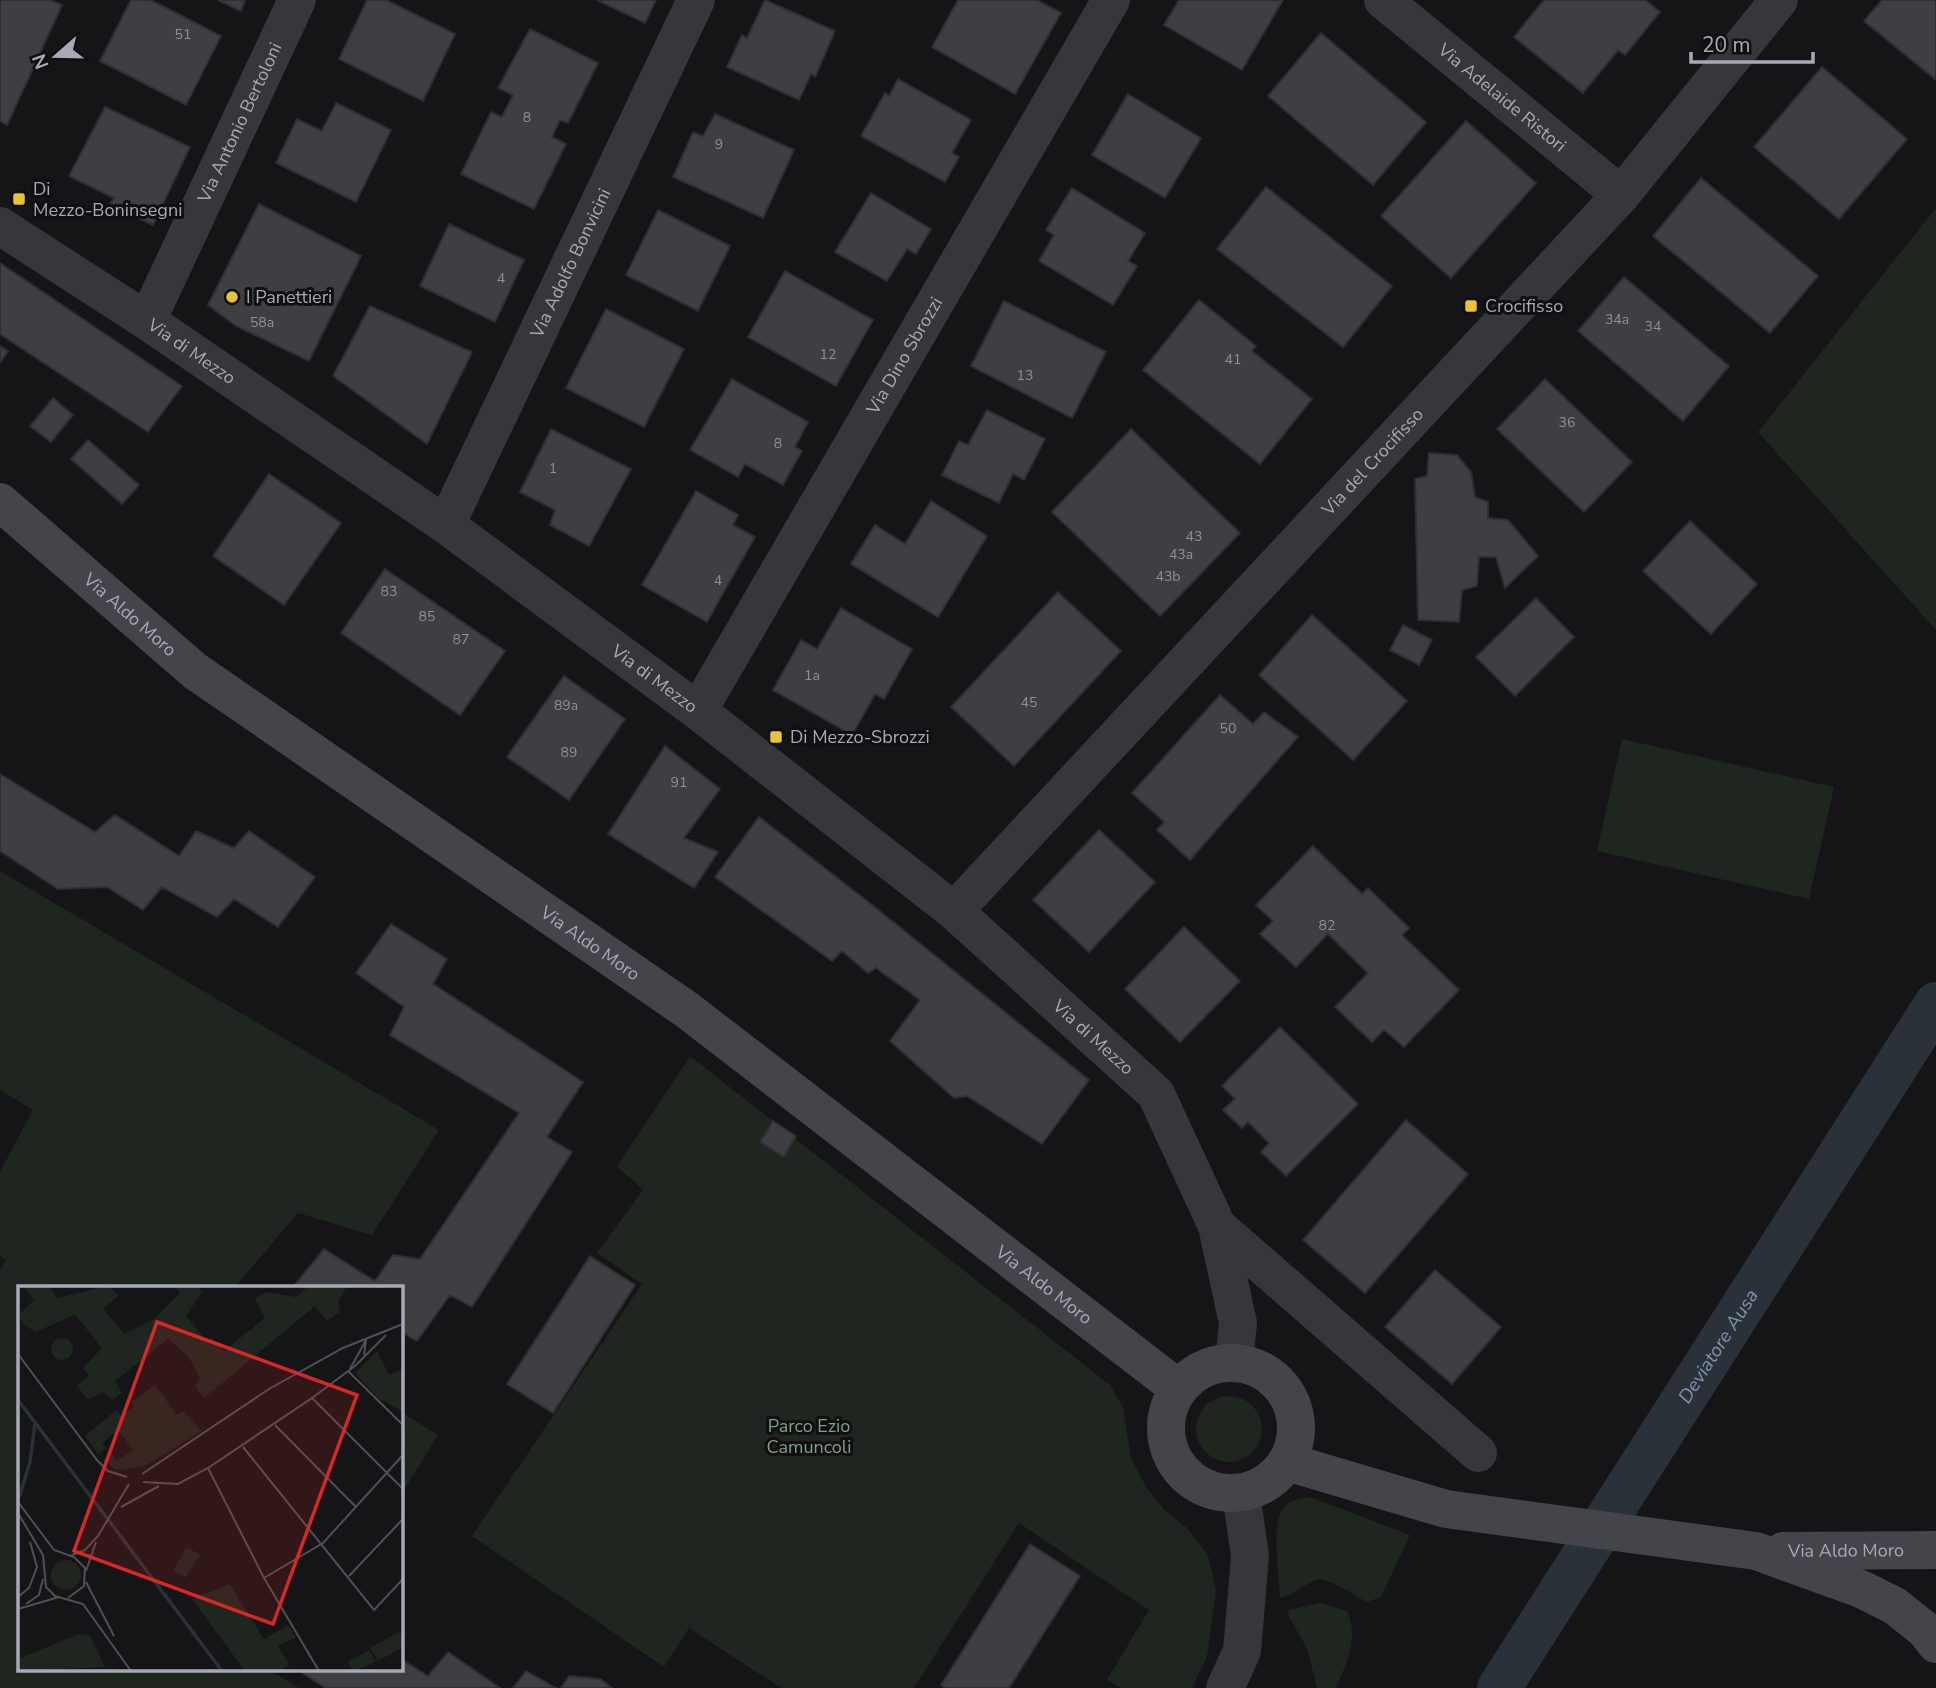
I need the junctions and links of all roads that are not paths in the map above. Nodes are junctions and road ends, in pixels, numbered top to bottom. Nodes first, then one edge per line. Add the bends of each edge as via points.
1 (297, 0) edge
2 (696, 0) edge
3 (1111, 0) edge
4 (1383, 0) edge
5 (1779, 0) edge
6 (1621, 195) junction
7 (0, 226) edge
8 (147, 321) junction
9 (0, 502) edge
10 (446, 525) junction
11 (698, 711) junction
12 (954, 911) junction
13 (1217, 1226) junction
14 (1234, 1363) junction
15 (1179, 1389) junction
16 (1478, 1453) dead end
17 (1287, 1462) junction
18 (1241, 1493) junction
19 (1936, 1550) edge
20 (1756, 1551) junction
21 (1936, 1644) edge
22 (1225, 1688) edge

1 - 8 street, Via Antonio Bertoloni
2 - 10 street, Via Adolfo Bonvicini
3 - 11 street, Via Dino Sbrozzi
4 - 6 street, Via Adelaide Ristori
5 - 6 street, Via del Crocifisso
6 - 12 street, Via del Crocifisso
7 - 8 street, Via di Mezzo
8 - 10 street, Via di Mezzo
9 - 15 street, Via Aldo Moro via 195,671 687,1010
10 - 11 street, Via di Mezzo
11 - 12 street, Via di Mezzo
12 - 13 street, Via di Mezzo via 1156,1094
13 - 14 street, Via di Mezzo via 1238,1323
13 - 16 street, Via di Mezzo
14 - 15 street via 1194,1374
14 - 17 street via 1270,1376 1289,1398 1297,1426
15 - 18 street via 1167,1420 1170,1452 1182,1471 1199,1485 1220,1493
17 - 18 street via 1260,1488
17 - 20 street via 1446,1509
18 - 22 street via 1250,1556 1242,1651
19 - 20 street, Via Aldo Moro
20 - 21 street via 1895,1606

